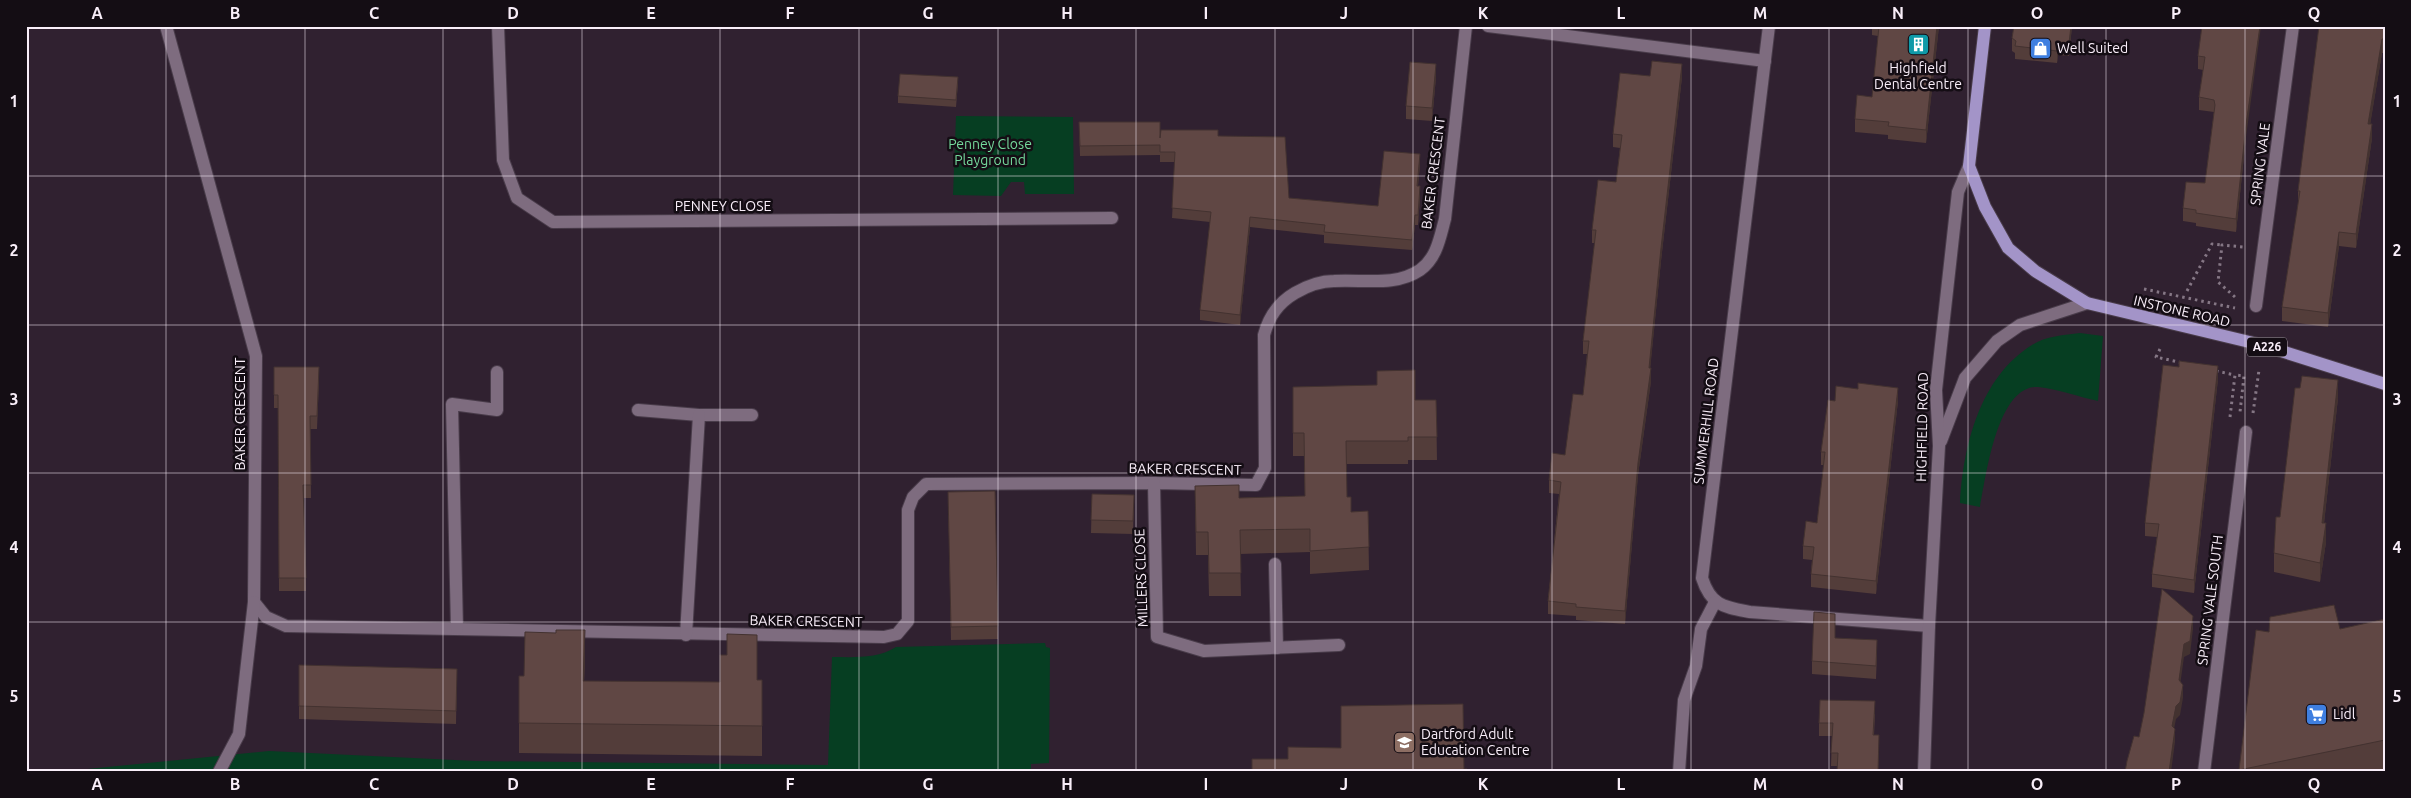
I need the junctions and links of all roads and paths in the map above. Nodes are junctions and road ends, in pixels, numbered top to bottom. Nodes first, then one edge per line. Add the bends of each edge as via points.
1 (166, 26) edge
2 (498, 26) edge
3 (1466, 26) edge
4 (1488, 26) edge
5 (1769, 26) edge
6 (1985, 26) edge
7 (2292, 26) edge
8 (1765, 62) junction
9 (1969, 166) junction
10 (1112, 218) dead end
11 (2222, 246) junction
12 (2264, 249) junction
13 (2144, 289) dead end
14 (2187, 292) dead end
15 (2087, 303) junction
16 (2256, 306) dead end
17 (2160, 349) dead end
18 (2191, 365) edge
19 (2208, 369) edge
20 (2259, 370) dead end
21 (497, 372) dead end
22 (2235, 375) junction
23 (2382, 380) edge
24 (638, 410) dead end
25 (699, 415) junction
26 (752, 415) dead end
27 (2246, 432) joint
28 (1939, 446) junction
29 (1154, 483) junction
30 (1274, 564) dead end
31 (254, 602) junction
32 (1715, 602) junction
33 (1928, 626) junction
34 (457, 629) junction
35 (686, 635) junction
36 (1339, 645) dead end
37 (1277, 648) junction
38 (219, 772) edge
39 (1679, 772) edge
40 (1924, 772) edge
41 (2204, 772) edge

1 - 31 street, BAKER CRESCENT via 256,356
2 - 10 street, PENNEY CLOSE via 503,160 517,198 553,222
3 - 29 street, BAKER CRESCENT via 1445,219 1437,250 1421,269 1398,280 1333,281 1310,285 1284,299 1269,318 1264,334 1265,468 1256,485
4 - 8 street
5 - 8 street, SUMMERHILL ROAD
6 - 9 main road, HIGHFIELD ROAD / A226
7 - 12 street, SPRING VALE
8 - 32 street, SUMMERHILL ROAD via 1702,578
9 - 15 main road, INSTONE ROAD / A226 via 1985,207 2008,248 2034,271
9 - 28 street, HIGHFIELD ROAD via 1958,192 1936,390
11 - 12 path
11 - 13 path via 2218,282 2236,298 2235,310
11 - 14 path via 2212,244
12 - 16 street, SPRING VALE
15 - 23 main road, INSTONE ROAD / A226 via 2262,345
15 - 28 street via 2020,325 1998,341 1965,378
17 - 18 path via 2156,357
19 - 22 path
20 - 22 path via 2253,413 2239,412 2244,376
21 - 34 street via 497,410 452,404
22 - 27 path via 2230,419
24 - 25 street
25 - 26 street
25 - 35 street
27 - 41 street, SPRING VALE SOUTH
28 - 33 street, HIGHFIELD ROAD
29 - 35 street, BAKER CRESCENT via 926,484 913,497 908,510 908,621 897,634 884,637
29 - 37 street, MILLERS CLOSE via 1157,637 1204,651
30 - 37 street
31 - 34 street, BAKER CRESCENT via 266,617 286,626
31 - 38 street via 239,734
32 - 33 street via 1750,612
32 - 39 street via 1701,629 1696,666 1684,700
33 - 40 street, HIGHFIELD ROAD
34 - 35 street, BAKER CRESCENT
36 - 37 street, MILLERS CLOSE

